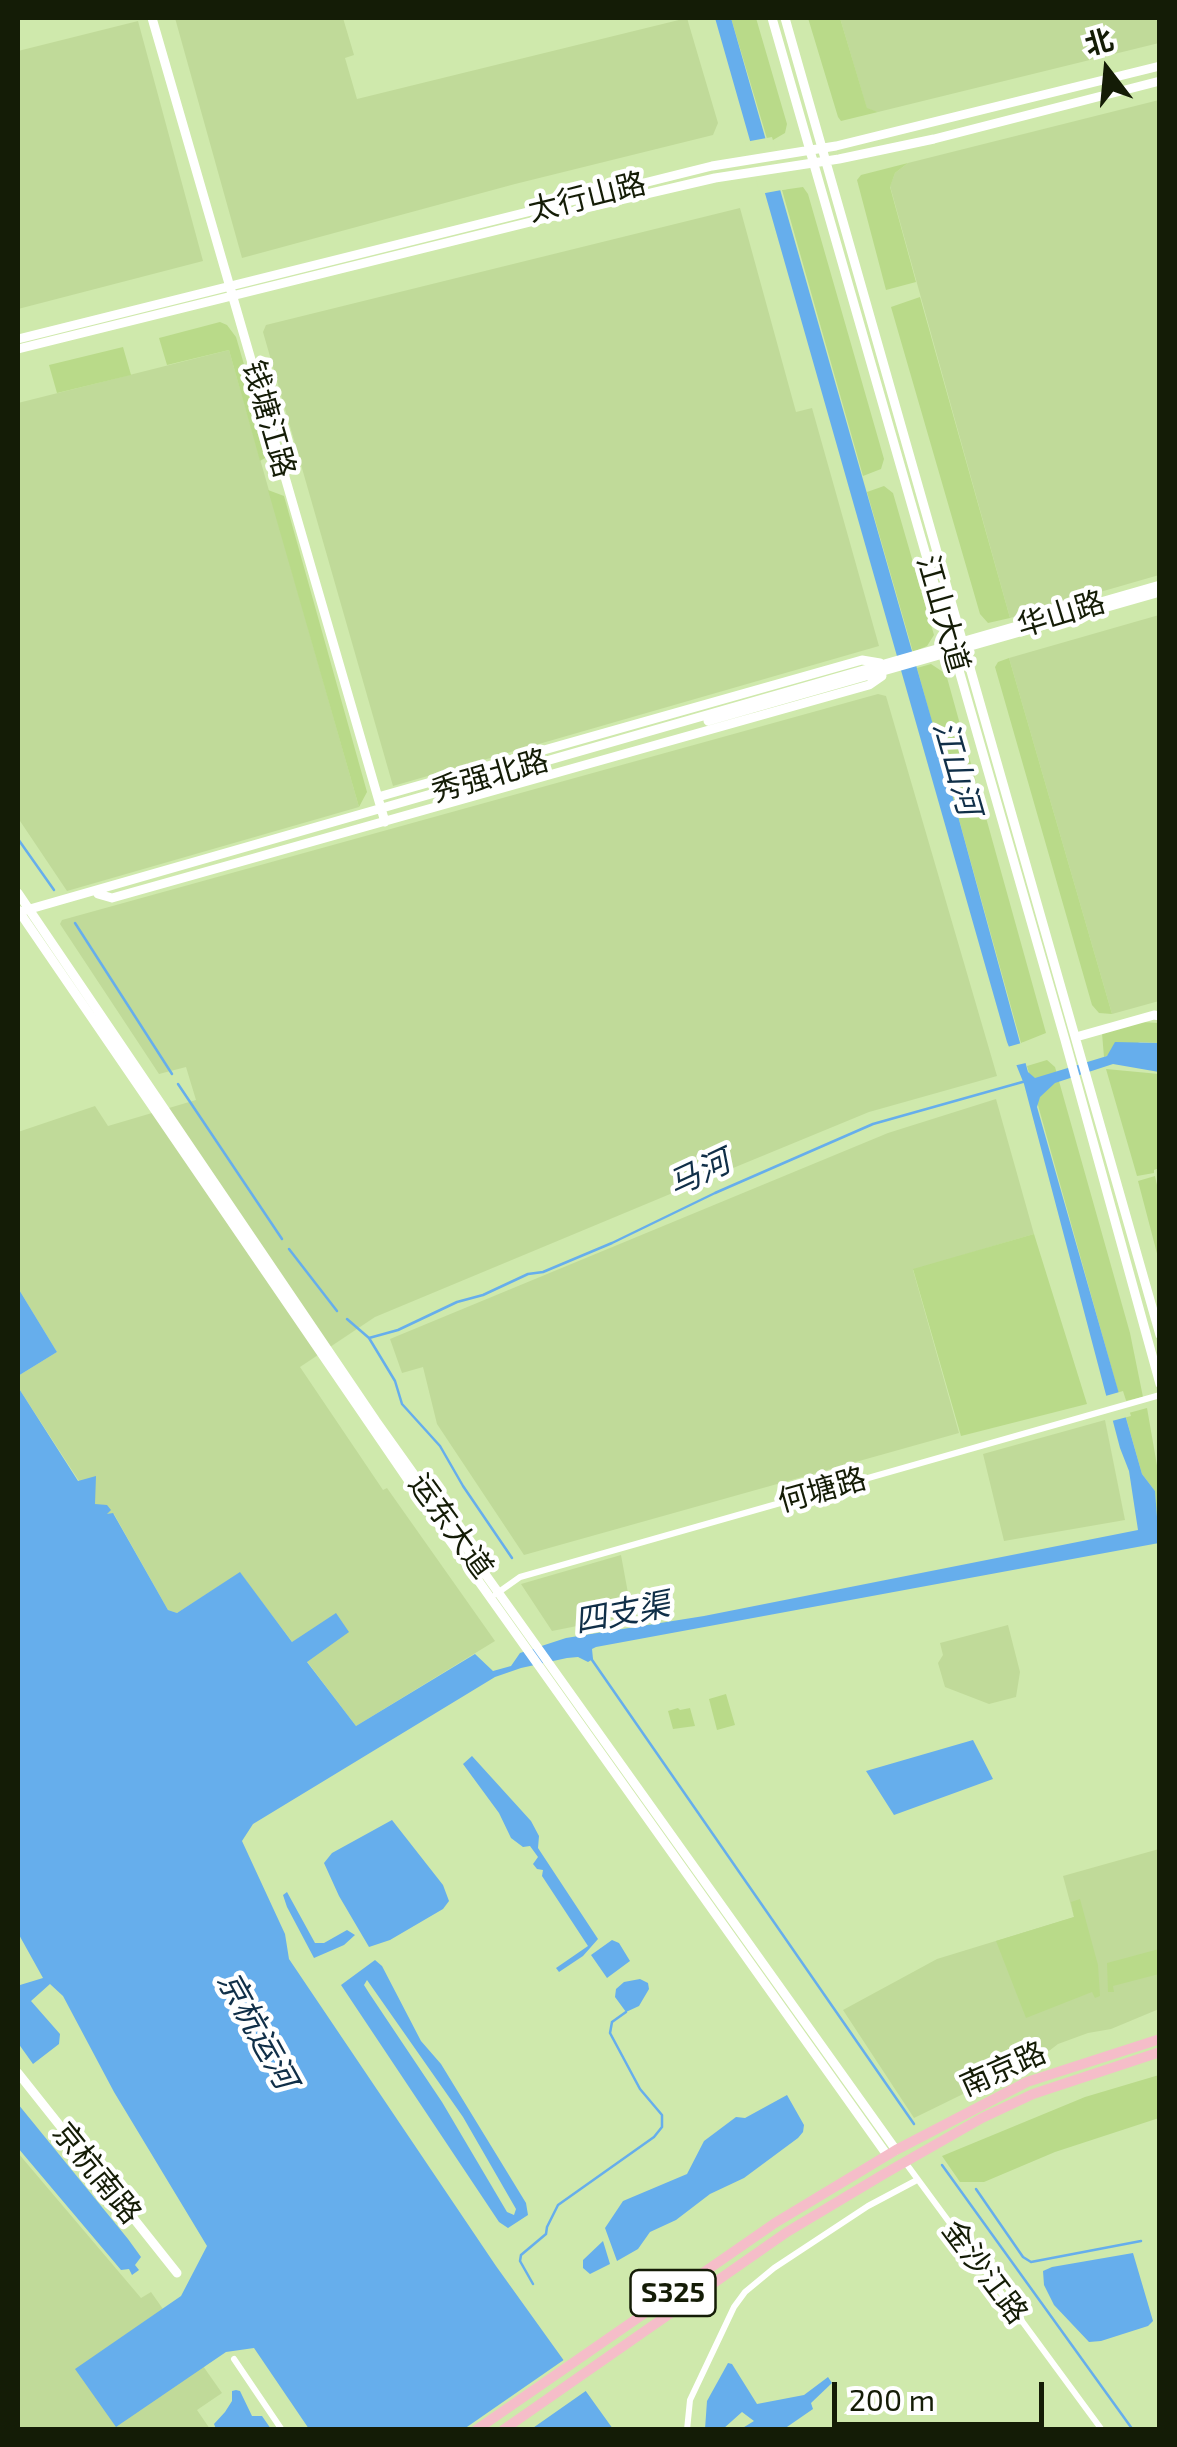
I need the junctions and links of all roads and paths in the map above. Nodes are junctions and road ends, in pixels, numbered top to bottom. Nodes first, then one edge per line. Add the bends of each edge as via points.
1 (152, 18) edge
2 (772, 18) edge
3 (784, 18) edge
4 (1160, 66) edge
5 (1160, 81) edge
6 (823, 148) junction
7 (811, 149) junction
8 (827, 162) junction
9 (815, 164) junction
10 (232, 291) junction
11 (18, 339) edge
12 (18, 349) edge
13 (1160, 588) edge
14 (958, 648) junction
15 (890, 667) junction
16 (382, 809) junction
17 (18, 893) edge
18 (24, 913) edge
19 (1158, 1015) edge
20 (1076, 1037) junction
21 (1160, 1335) edge
22 (1147, 1338) junction
23 (1160, 1384) edge
24 (1160, 1395) edge
25 (494, 1595) junction
26 (1160, 2039) edge
27 (1160, 2052) edge
28 (18, 2073) edge
29 (892, 2152) junction
30 (904, 2162) junction
31 (917, 2180) junction
32 (177, 2273) dead end
33 (234, 2359) dead end
34 (282, 2430) edge
35 (476, 2430) edge
36 (503, 2430) edge
37 (688, 2430) edge
38 (1102, 2430) edge

1 - 10 street, 钱塘江路
2 - 7 street, 江山大道
3 - 6 street, 江山大道
4 - 6 street, 太行山路
5 - 8 street, 太行山路
6 - 7 street, 太行山路
6 - 8 street, 江山大道
7 - 9 street, 江山大道
7 - 10 street, 太行山路 via 742,160
8 - 9 street, 太行山路
8 - 14 street, 江山大道
9 - 10 street, 太行山路 via 595,206
9 - 14 street, 江山大道
10 - 11 street, 太行山路
10 - 12 street, 太行山路
10 - 16 street, 钱塘江路
13 - 14 street, 华山路
14 - 15 street, 秀强北路
14 - 20 street, 江山大道
14 - 22 street, 江山大道
15 - 16 street, 秀强北路
15 - 16 street via 862,660
16 - 18 street, 秀强北路
16 - 18 street, 秀强北路
17 - 18 street, 运东大道
18 - 25 street, 运东大道
19 - 20 street
20 - 21 street, 江山大道
21 - 22 street
22 - 23 street, 江山大道
24 - 25 street, 何塘路 via 520,1578
25 - 29 street, 运东大道
26 - 29 main road, 南京路 / S325 via 1027,2082
27 - 30 main road, 南京路 / S325 via 1033,2094
28 - 32 street, 京杭南路
29 - 35 main road, 南京路 / S325 via 775,2224
30 - 31 street, 金沙江路
30 - 36 main road, 南京路 / S325 via 787,2232
31 - 37 street via 745,2292 690,2400
31 - 38 street, 金沙江路
33 - 34 street

